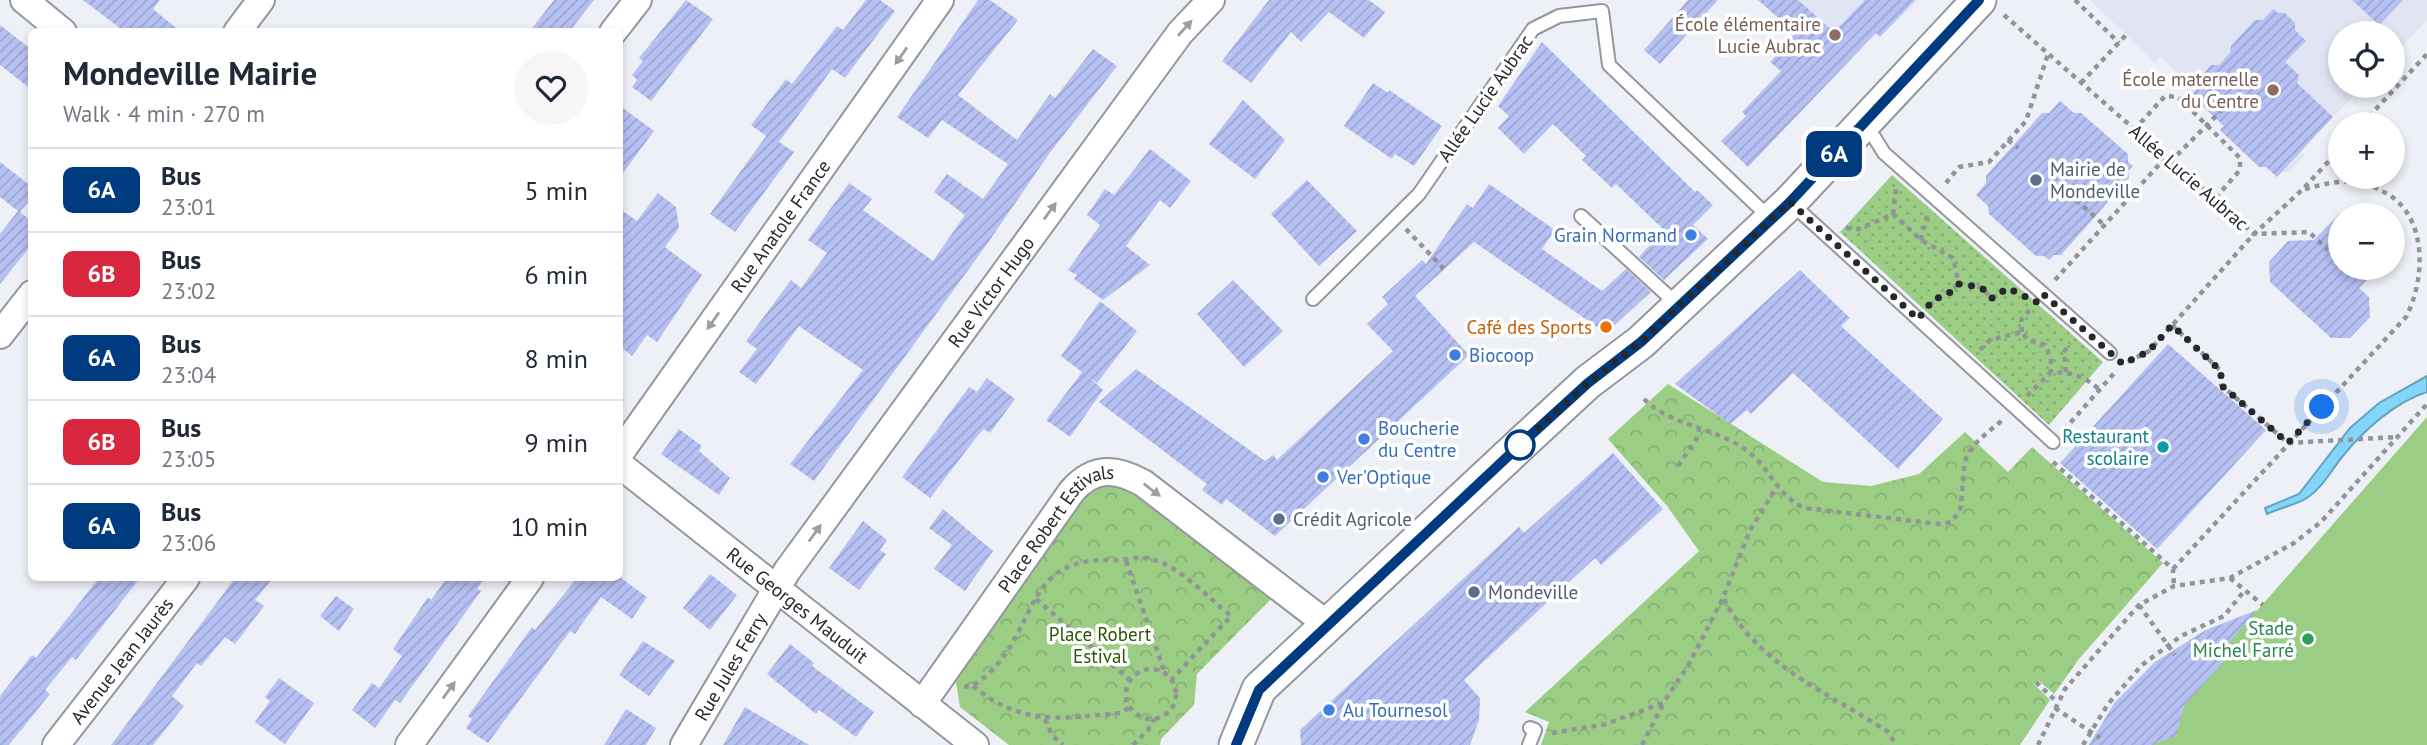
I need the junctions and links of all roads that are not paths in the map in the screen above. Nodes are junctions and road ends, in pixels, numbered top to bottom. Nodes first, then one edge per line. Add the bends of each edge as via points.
1 (24, 0) edge
2 (261, 0) edge
3 (638, 0) edge
4 (940, 0) edge
5 (1211, 0) edge
6 (1988, 5) edge
7 (58, 28) edge
8 (240, 28) edge
9 (617, 28) edge
10 (1874, 138) dead end
11 (1780, 211) junction
12 (1581, 216) dead end
13 (28, 299) edge
14 (1313, 299) dead end
15 (1679, 306) junction
16 (0, 335) edge
17 (2110, 354) dead end
18 (2053, 442) road end
19 (623, 449) edge
20 (623, 467) edge
21 (184, 581) edge
22 (528, 581) edge
23 (776, 589) junction
24 (1328, 625) junction
25 (922, 704) junction
26 (1532, 729) road end
27 (55, 745) edge
28 (410, 745) edge
29 (684, 745) edge
30 (975, 745) edge
31 (1236, 745) edge
32 (1529, 745) edge

1 - 7 street
2 - 8 street
3 - 9 street
4 -> 19 street, Rue Anatole France
23 -> 5 street, Rue Victor Hugo via 1180,33
6 - 11 street
10 - 17 lane via 1884,153 2040,298
11 - 14 lane, Allée Lucie Aubrac via 1609,65 1602,11 1559,16 1533,29 1419,194
11 - 15 street
11 - 18 lane via 1918,319
12 - 15 lane
13 - 16 street
15 - 24 street via 1559,409
20 - 23 street, Rue Georges Mauduit
21 - 27 street, Avenue Jean Jaurès
28 -> 22 street
23 - 25 street, Rue Georges Mauduit
23 - 29 street, Rue Jules Ferry
25 -> 24 street, Place Robert Estivals via 1072,491 1098,471 1128,475
24 - 31 street via 1259,690
25 - 30 street, Rue Georges Mauduit
26 - 32 lane

